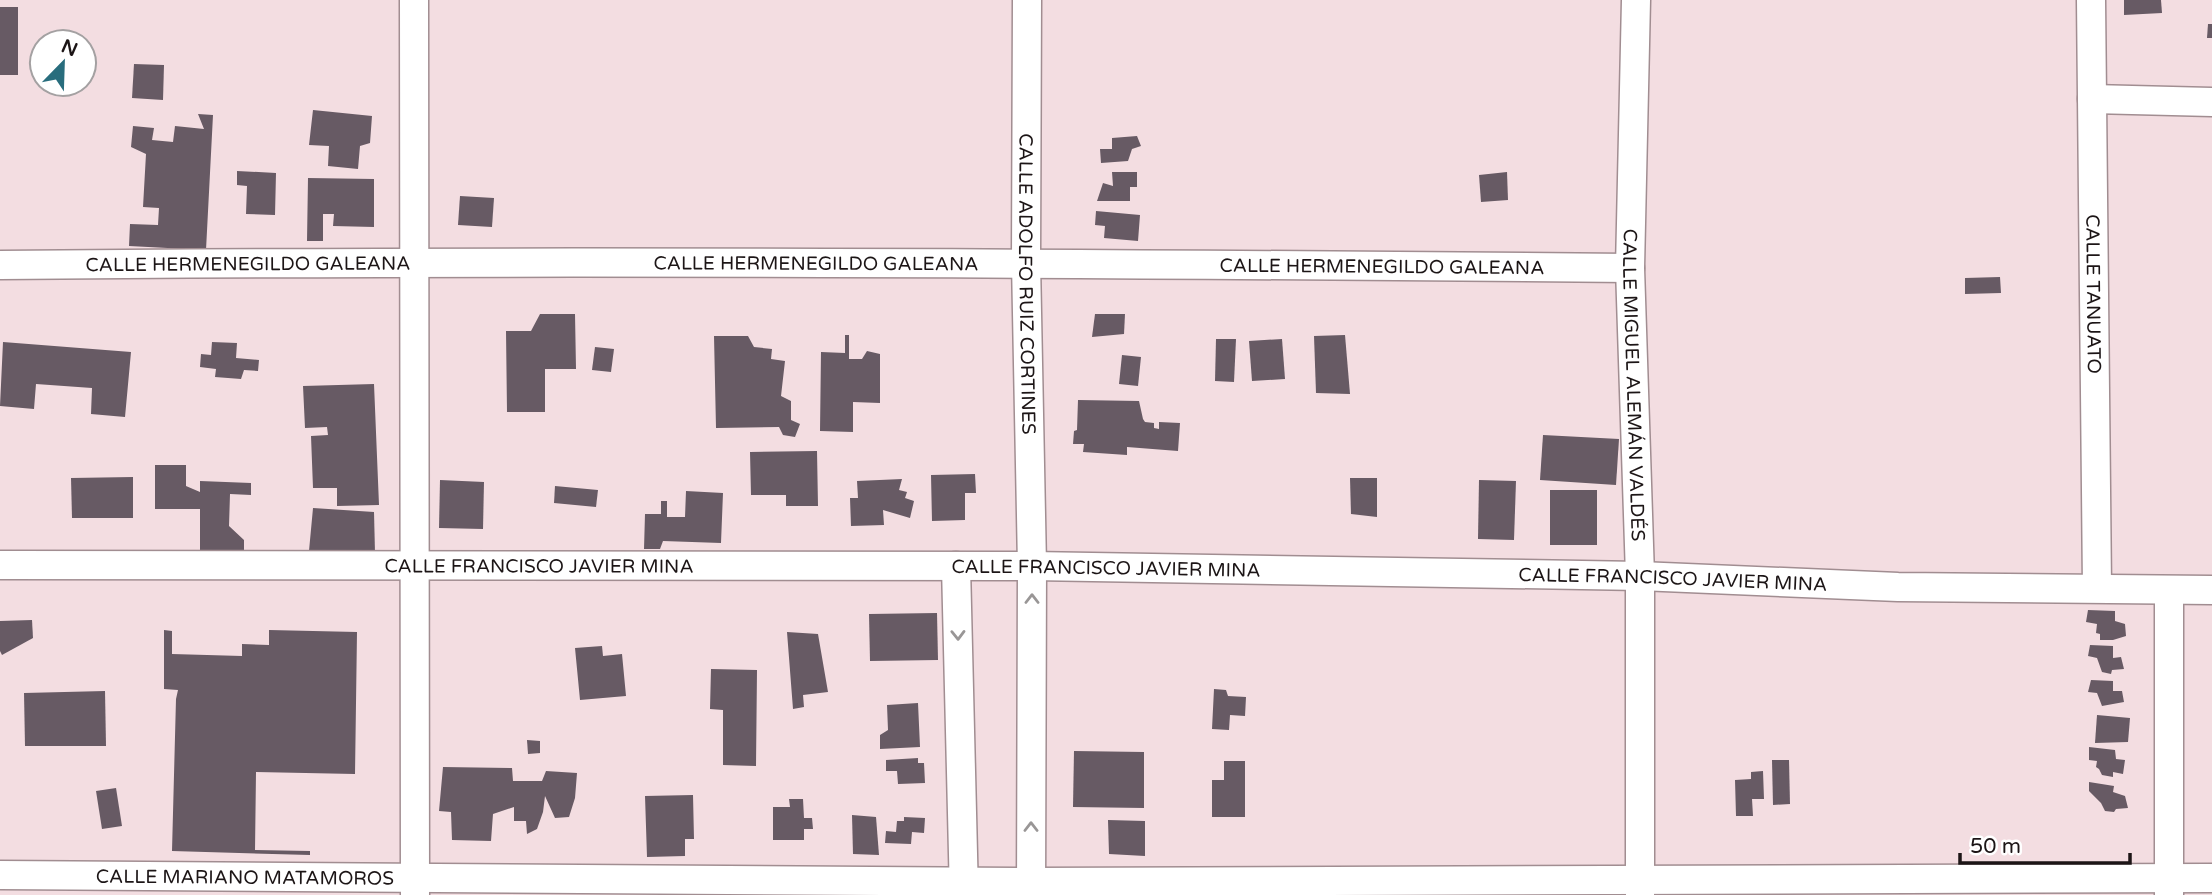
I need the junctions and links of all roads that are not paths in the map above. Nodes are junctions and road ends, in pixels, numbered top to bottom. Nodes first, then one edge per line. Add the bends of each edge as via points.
1 (414, 0) edge
2 (1027, 0) edge
3 (1636, 0) edge
4 (2091, 0) edge
5 (2092, 99) junction
6 (2212, 102) edge
7 (413, 261) junction
8 (1026, 262) junction
9 (0, 265) edge
10 (1630, 268) junction
11 (0, 565) edge
12 (414, 566) junction
13 (956, 566) junction
14 (1032, 566) junction
15 (1640, 576) junction
16 (2097, 588) junction
17 (2212, 590) edge
18 (2169, 591) junction
19 (0, 875) edge
20 (2212, 877) edge
21 (415, 886) edge
22 (2169, 886) edge
23 (964, 888) edge
24 (1640, 888) edge
25 (1031, 889) edge

1 - 7 street
2 - 8 street, CALLE ADOLFO RUIZ CORTINES
3 - 10 street, CALLE MIGUEL ALEMÁN VALDÉS
4 - 5 street, CALLE TANUATO
5 - 6 street
5 - 16 street, CALLE TANUATO
7 - 8 street, CALLE HERMENEGILDO GALEANA
7 - 9 street, CALLE HERMENEGILDO GALEANA
7 - 12 street
8 - 10 street, CALLE HERMENEGILDO GALEANA
8 - 14 street, CALLE ADOLFO RUIZ CORTINES
10 - 15 street, CALLE MIGUEL ALEMÁN VALDÉS
11 - 12 street, CALLE FRANCISCO JAVIER MINA
12 - 13 street, CALLE FRANCISCO JAVIER MINA
12 - 21 street
13 - 14 street, CALLE FRANCISCO JAVIER MINA
13 -> 23 street
14 - 15 street, CALLE FRANCISCO JAVIER MINA
25 -> 14 street, CALLE ADOLFO RUIZ CORTINES
15 - 16 street, CALLE FRANCISCO JAVIER MINA via 1898,587
15 - 24 street, CALLE MIGUEL ALEMÁN VALDÉS
16 - 18 street, CALLE FRANCISCO JAVIER MINA
17 - 18 street, CALLE FRANCISCO JAVIER MINA
18 - 22 street
19 - 21 street, CALLE MARIANO MATAMOROS
20 - 22 street, CALLE MARIANO MATAMOROS
21 - 23 street, CALLE MARIANO MATAMOROS
22 - 24 street, CALLE MARIANO MATAMOROS
23 - 25 street, CALLE MARIANO MATAMOROS
24 - 25 street, CALLE MARIANO MATAMOROS

